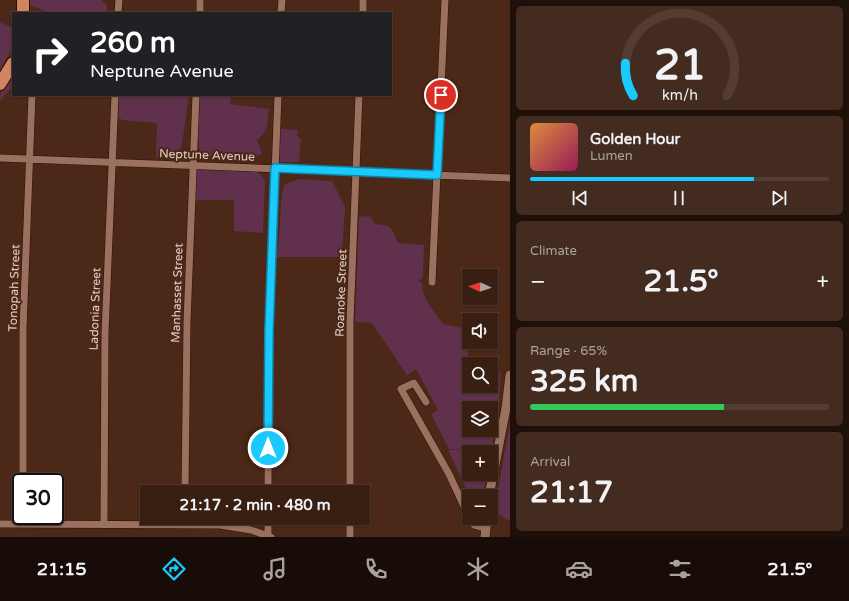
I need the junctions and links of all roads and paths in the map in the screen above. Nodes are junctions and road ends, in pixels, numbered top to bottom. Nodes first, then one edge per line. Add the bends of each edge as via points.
1 (23, 0) edge
2 (119, 0) edge
3 (200, 0) edge
4 (282, 0) edge
5 (363, 0) edge
6 (445, 0) edge
7 (23, 12) edge
8 (118, 12) edge
9 (200, 12) edge
10 (281, 12) edge
11 (363, 12) edge
12 (12, 65) edge
13 (0, 84) edge
14 (32, 96) edge
15 (115, 96) edge
16 (196, 96) edge
17 (278, 96) edge
18 (359, 96) edge
19 (0, 158) edge
20 (30, 159) junction
21 (112, 162) junction
22 (193, 166) junction
23 (275, 168) junction
24 (356, 172) junction
25 (437, 175) junction
26 (510, 178) edge
27 (432, 282) dead end
28 (510, 375) edge
29 (426, 402) dead end
30 (22, 473) edge
31 (185, 485) edge
32 (268, 485) edge
33 (350, 485) edge
34 (491, 489) edge
35 (462, 503) edge
36 (140, 523) edge
37 (0, 524) edge
38 (12, 524) edge
39 (64, 524) edge
40 (104, 524) junction
41 (224, 525) edge
42 (269, 525) edge
43 (350, 525) edge
44 (474, 525) edge
45 (485, 533) edge
46 (270, 536) edge
47 (350, 537) edge

1 - 7 highway
2 - 8 street
3 - 9 street
4 - 10 street
5 - 11 street
6 - 25 street
12 - 13 highway
14 - 20 street, Tonopah Street
15 - 21 street, Ladonia Street
16 - 22 street, Manhasset Street
17 - 23 street
18 - 24 street, Roanoke Street
19 - 20 street, Neptune Avenue
20 - 21 street, Neptune Avenue
20 - 30 street, Tonopah Street via 23,329
21 - 22 street, Neptune Avenue
21 - 40 street, Ladonia Street via 105,333
22 - 23 street, Neptune Avenue
22 - 31 street, Manhasset Street via 187,322
23 - 24 street, Neptune Avenue
23 - 32 street via 269,331
24 - 25 street, Neptune Avenue
24 - 33 street, Roanoke Street via 350,322
25 - 26 street, Neptune Avenue
25 - 27 street
28 - 34 street
29 - 35 street via 414,383 401,390 449,474
36 - 40 street
37 - 38 street
39 - 40 street
41 - 46 street
42 - 46 street
43 - 47 street
44 - 45 street

